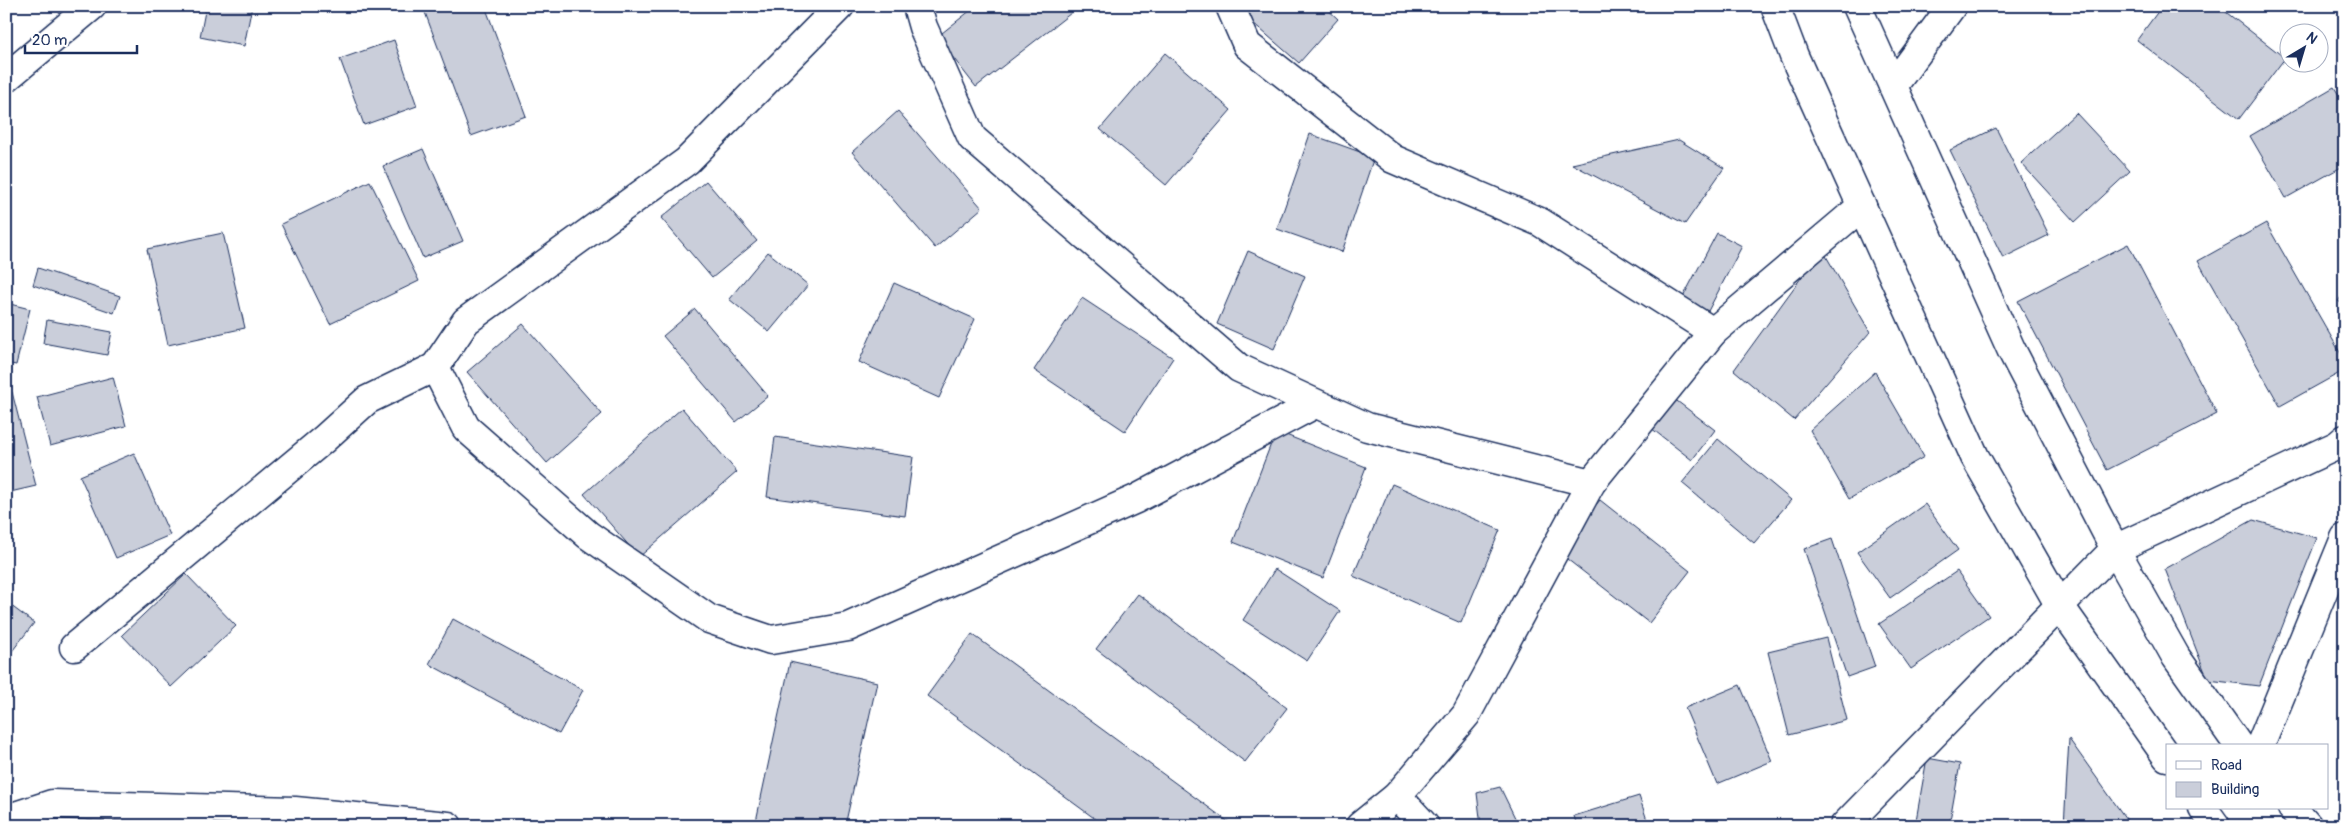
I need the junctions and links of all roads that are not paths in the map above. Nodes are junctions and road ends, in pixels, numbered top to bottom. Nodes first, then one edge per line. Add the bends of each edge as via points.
1 (92, 6) edge
2 (840, 6) edge
3 (917, 6) edge
4 (1230, 6) edge
5 (1775, 6) edge
6 (1857, 6) edge
7 (1952, 6) edge
8 (6, 78) edge
9 (1893, 86) junction
10 (1862, 206) junction
11 (1713, 332) junction
12 (435, 367) junction
13 (1315, 404) junction
14 (2345, 439) edge
15 (1591, 483) junction
16 (2345, 538) edge
17 (2115, 549) junction
18 (2060, 606) junction
19 (74, 647) dead end
20 (2238, 744) edge
21 (2261, 744) edge
22 (2166, 756) edge
23 (1397, 796) junction
24 (2204, 810) edge
25 (2230, 810) edge
26 (2294, 810) edge
27 (6, 819) edge
28 (448, 826) edge
29 (1360, 826) edge
30 (1425, 826) edge
31 (1844, 826) edge
32 (2216, 826) edge
33 (2223, 826) edge
34 (2308, 826) edge

1 - 8 street
2 - 12 street via 686,160 466,321
3 - 13 street via 923,27 972,138 1239,368
4 - 11 street via 1247,46 1393,159 1540,222
5 - 10 street via 1794,56
6 - 9 street
7 - 9 street
9 - 17 street via 2011,349
10 - 11 street
10 - 18 street via 1975,457
11 - 15 street
12 - 13 street via 466,428 588,536 709,618 771,640 848,628 1136,499
12 - 19 street via 367,400
13 - 15 street via 1367,427
14 - 17 street
15 - 23 street via 1466,715
16 - 21 street
17 - 18 street
17 - 20 street via 2176,657
18 - 22 street
18 - 31 street
23 - 29 street
23 - 30 street
24 - 32 street
25 - 33 street
26 - 34 street
27 - 28 street via 52,804 295,811

